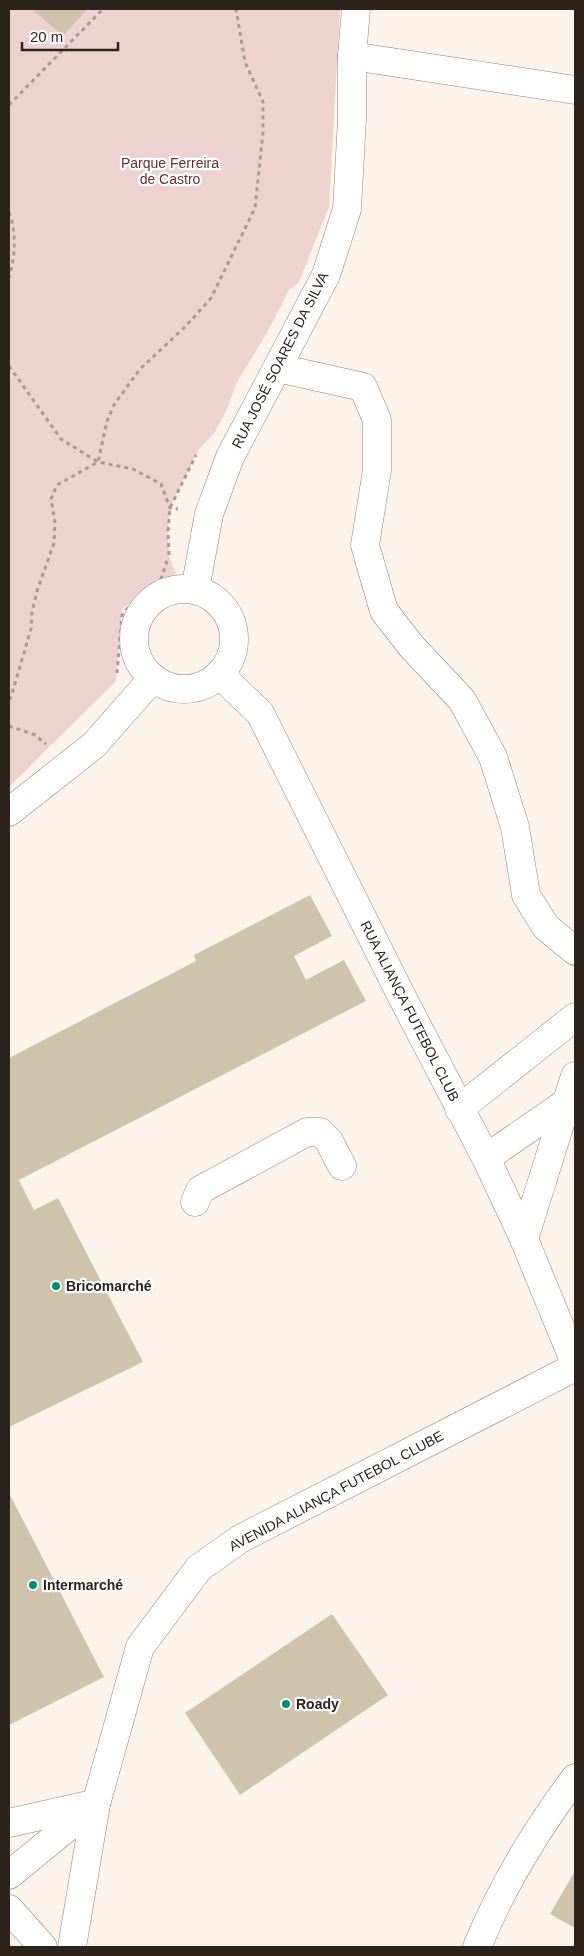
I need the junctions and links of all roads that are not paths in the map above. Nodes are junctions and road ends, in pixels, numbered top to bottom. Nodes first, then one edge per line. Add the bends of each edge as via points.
1 (356, 9) edge
2 (352, 56) junction
3 (575, 90) edge
4 (278, 368) junction
5 (195, 590) junction
6 (220, 674) junction
7 (153, 678) junction
8 (9, 812) edge
9 (575, 952) edge
10 (575, 1017) edge
11 (575, 1076) edge
12 (567, 1102) junction
13 (459, 1109) junction
14 (486, 1158) junction
15 (342, 1166) dead end
16 (195, 1202) dead end
17 (524, 1239) junction
18 (575, 1363) edge
19 (575, 1367) edge
20 (575, 1778) edge
21 (96, 1804) junction
22 (9, 1823) edge
23 (9, 1875) edge
24 (9, 1909) edge
25 (43, 1947) edge
26 (72, 1947) edge
27 (477, 1947) edge

1 - 2 street, RUA JOSÉ SOARES DA SILVA
2 - 3 street
2 - 4 street, RUA JOSÉ SOARES DA SILVA via 347,209 326,275
4 - 5 street, RUA JOSÉ SOARES DA SILVA via 230,457 209,514
4 - 9 street via 363,387 377,420 378,470 365,545 384,611 412,647 462,700 493,757 515,827 526,895 546,927
5 - 6 street via 220,604 233,630 234,646
5 - 7 street via 178,589 162,594 148,604 139,618 134,634 135,651
6 - 7 street via 206,684 179,689
6 - 13 street, RUA ALIANÇA FUTEBOL CLUB via 260,713
7 - 8 street via 94,745
10 - 13 street
11 - 12 street
12 - 14 street
12 - 17 street
13 - 14 street, RUA ALIANÇA FUTEBOL CLUB
14 - 17 street, RUA ALIANÇA FUTEBOL CLUB
15 - 16 street via 329,1141 320,1132 307,1132 200,1190
17 - 18 street, RUA ALIANÇA FUTEBOL CLUB
19 - 21 street, AVENIDA ALIANÇA FUTEBOL CLUBE via 240,1539 199,1568 140,1647
20 - 27 street via 549,1813 489,1919
21 - 22 street
21 - 23 street
21 - 26 street, AVENIDA ALIANÇA FUTEBOL CLUBE
24 - 25 street

